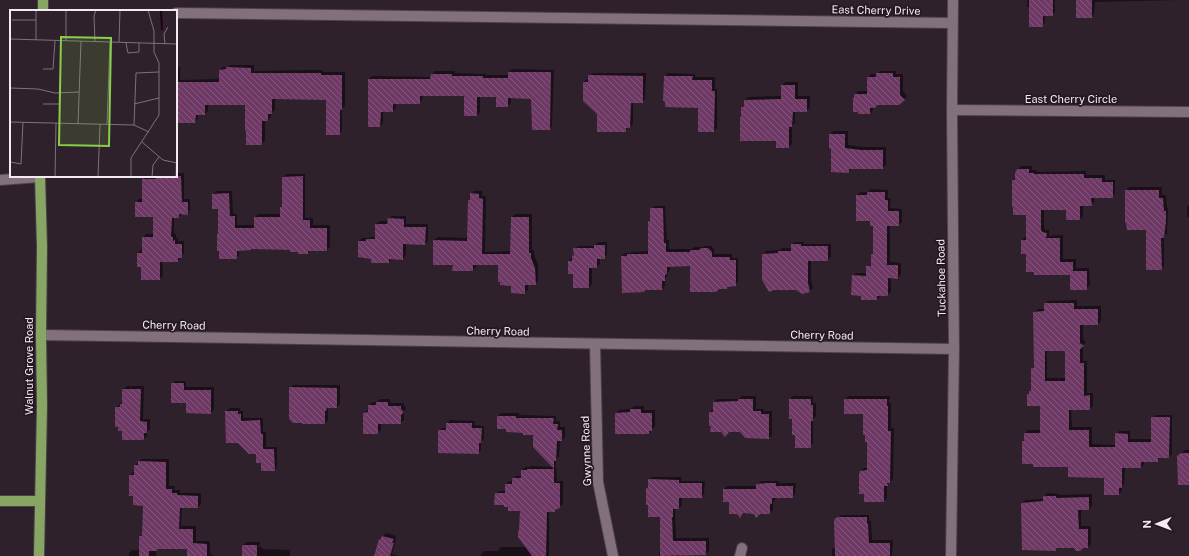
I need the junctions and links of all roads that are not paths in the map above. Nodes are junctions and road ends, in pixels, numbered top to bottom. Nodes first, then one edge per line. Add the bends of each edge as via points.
1 (953, 0) edge
2 (177, 13) edge
3 (952, 24) junction
4 (952, 110) junction
5 (1189, 112) edge
6 (40, 177) edge
7 (0, 180) edge
8 (41, 335) junction
9 (595, 344) junction
10 (954, 349) junction
11 (0, 501) edge
12 (40, 501) junction
13 (39, 556) edge
14 (613, 556) edge
15 (951, 556) edge

1 - 3 street, Tuckahoe Road
2 - 3 street, East Cherry Drive
3 - 4 street, Tuckahoe Road
4 - 5 street, East Cherry Circle
4 - 10 street, Tuckahoe Road
6 - 7 street
6 - 8 main road, Walnut Grove Road
8 - 9 street, Cherry Road
8 - 12 main road, Walnut Grove Road
9 - 10 street, Cherry Road
9 - 14 street, Gwynne Road via 598,482
10 - 15 street, Tuckahoe Road
11 - 12 main road
12 - 13 main road, Walnut Grove Road

